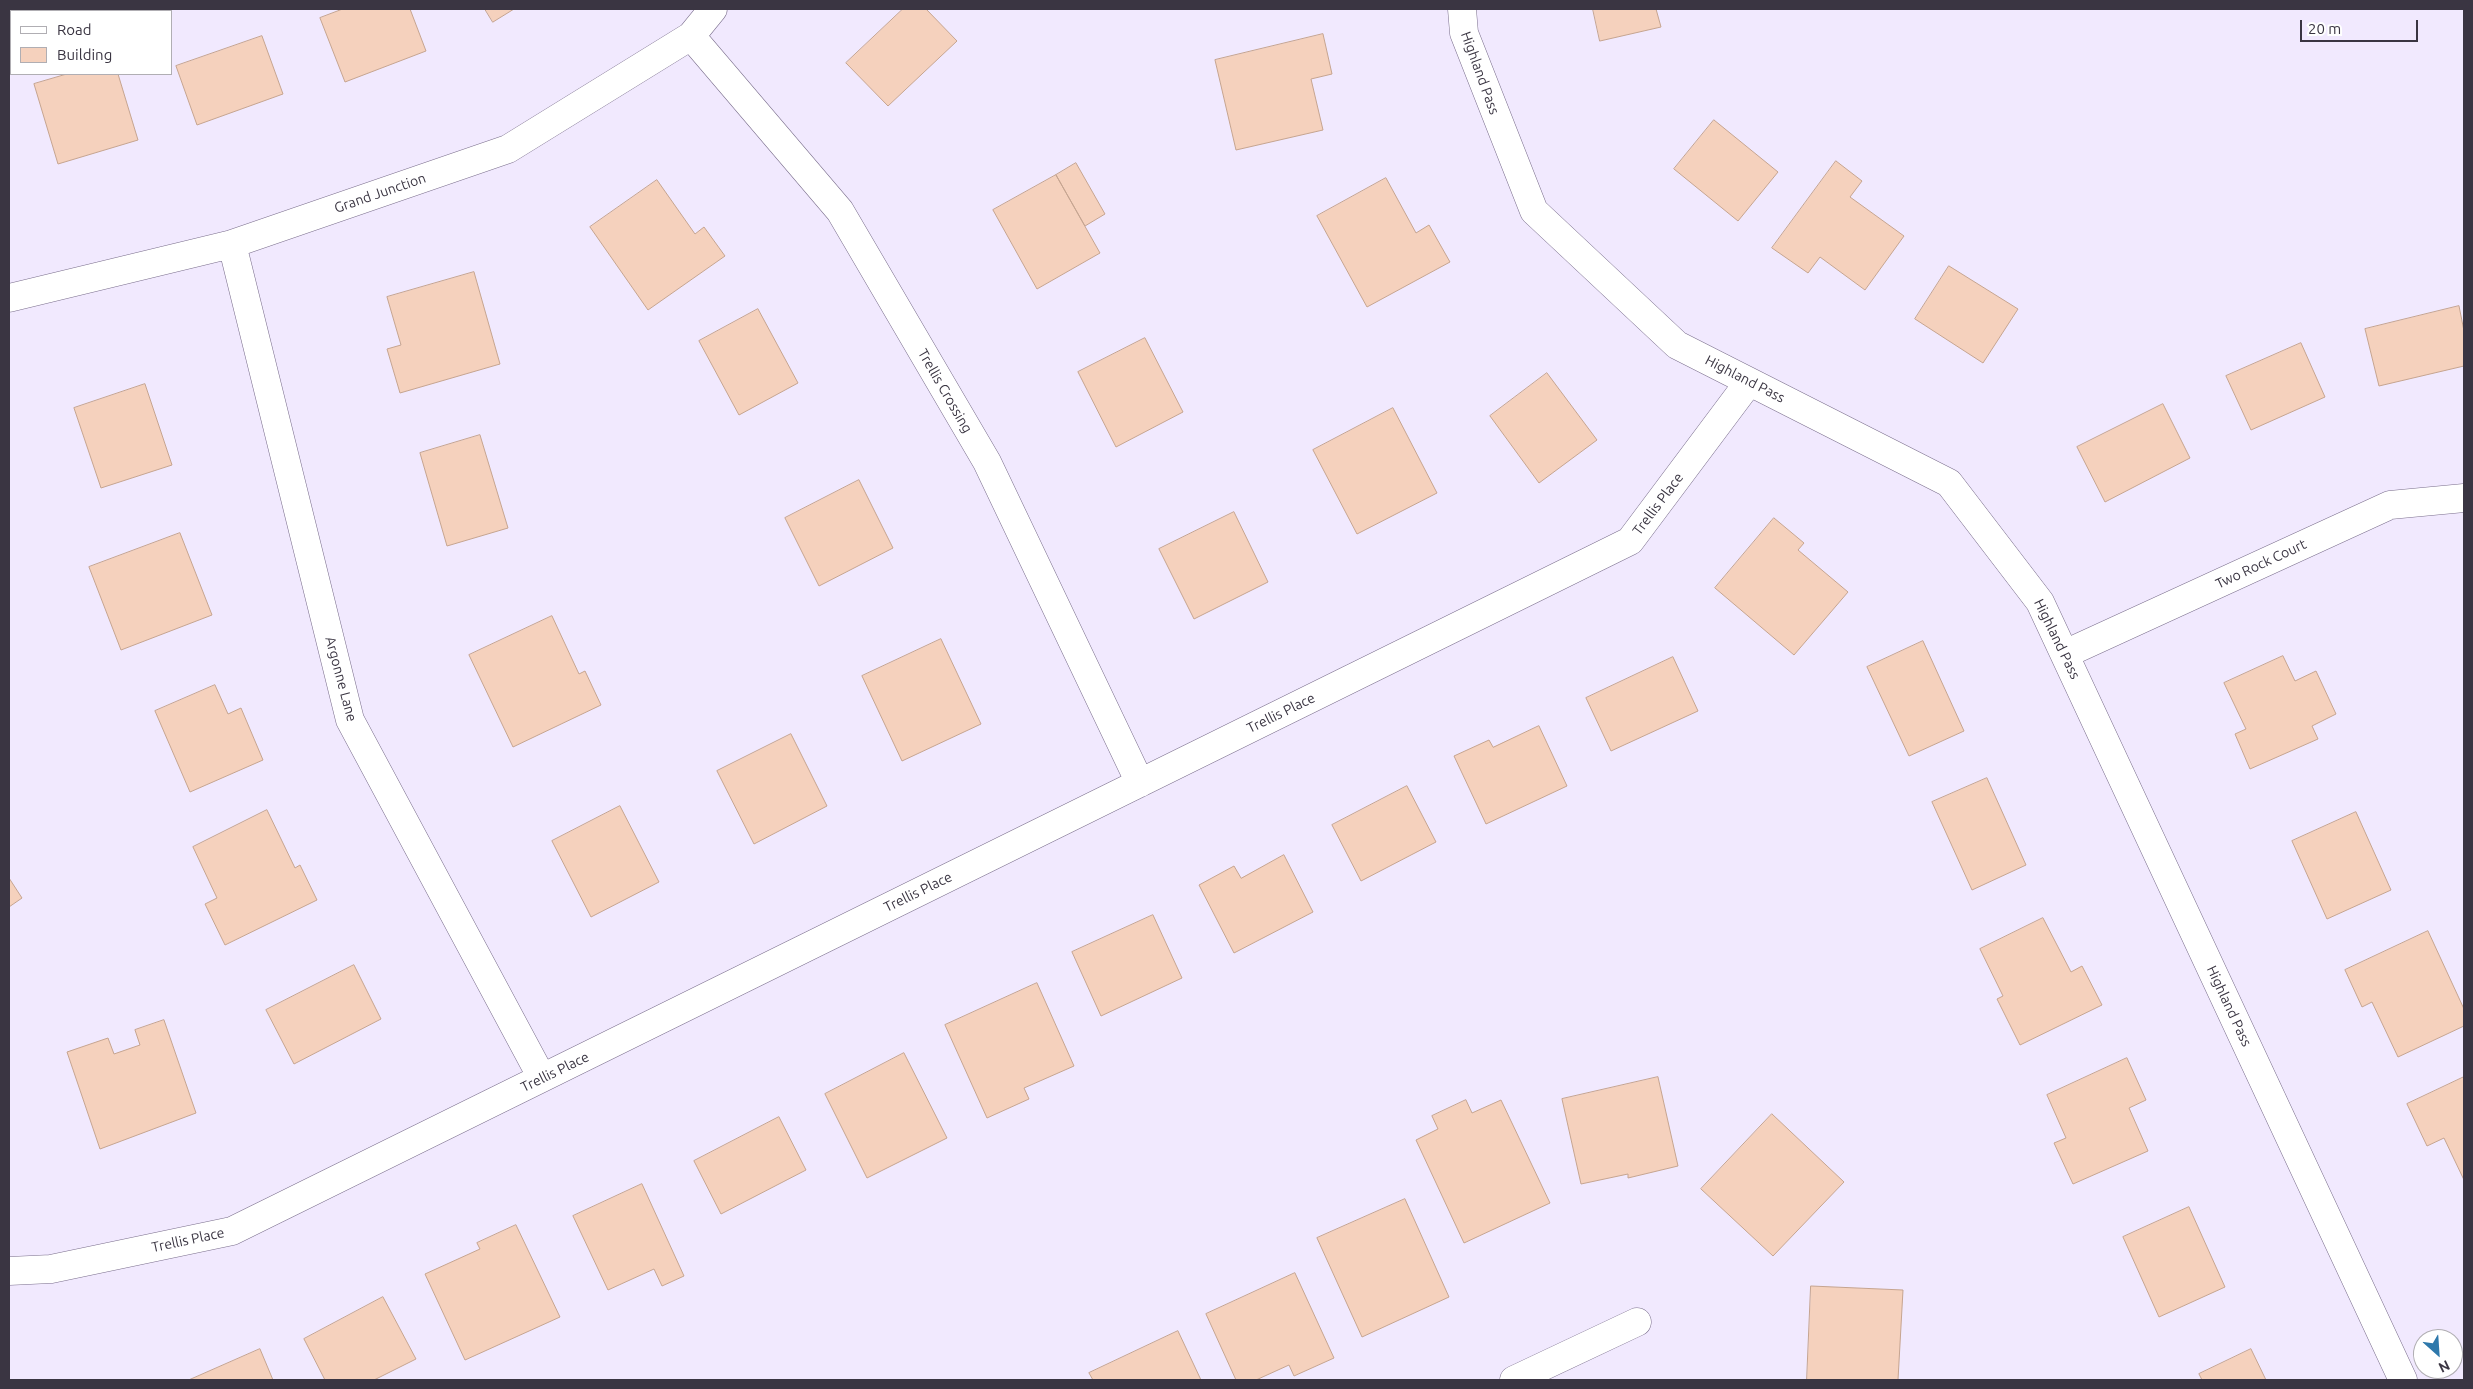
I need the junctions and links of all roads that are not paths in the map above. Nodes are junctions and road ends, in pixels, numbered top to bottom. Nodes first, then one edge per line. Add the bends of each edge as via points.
1 (713, 9) edge
2 (1462, 9) edge
3 (692, 36) junction
4 (232, 244) junction
5 (9, 298) edge
6 (1749, 382) junction
7 (2464, 498) edge
8 (2065, 654) junction
9 (1140, 783) junction
10 (542, 1078) junction
11 (9, 1271) edge
12 (1637, 1322) dead end
13 (1514, 1380) edge
14 (2403, 1380) edge

1 - 3 street, Grand Junction
2 - 6 street, Highland Pass via 1464,33 1534,211 1676,345
3 - 4 street, Grand Junction via 508,149
3 - 9 street, Trellis Crossing via 840,211 987,462
4 - 5 street, Grand Junction
4 - 10 street, Argonne Lane via 350,720
6 - 8 street, Highland Pass via 1948,483 2040,602
6 - 9 street, Trellis Place via 1630,541
7 - 8 street, Two Rock Court via 2390,505
8 - 14 street, Highland Pass
9 - 10 street, Trellis Place
10 - 11 street, Trellis Place via 232,1231 51,1269
12 - 13 street

